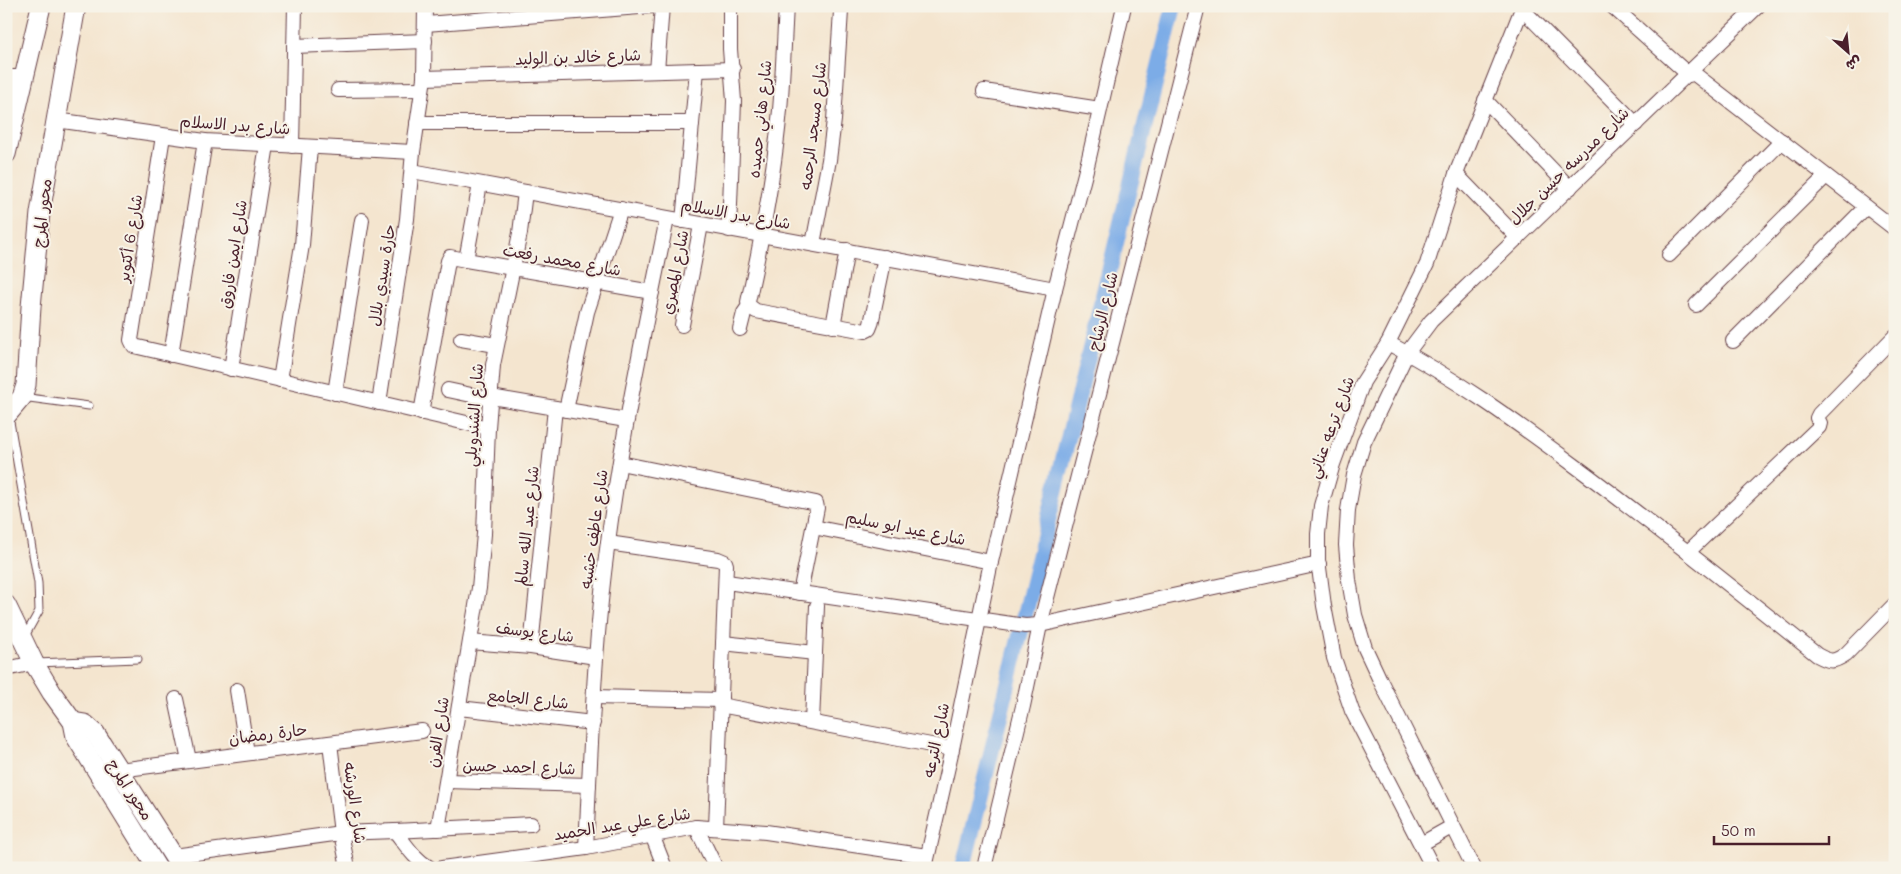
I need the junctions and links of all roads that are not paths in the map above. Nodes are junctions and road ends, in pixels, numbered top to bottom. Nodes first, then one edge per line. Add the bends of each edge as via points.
1 (41, 6) edge
2 (76, 6) edge
3 (295, 6) edge
4 (425, 6) edge
5 (652, 6) edge
6 (662, 6) edge
7 (730, 6) edge
8 (786, 6) edge
9 (1124, 6) edge
10 (1198, 6) edge
11 (1612, 6) edge
12 (1758, 6) edge
13 (1522, 7) edge
14 (840, 11) dead end
15 (426, 24) junction
16 (425, 41) junction
17 (294, 46) junction
18 (733, 69) junction
19 (697, 70) junction
20 (656, 71) junction
21 (1690, 73) junction
22 (15, 77) edge
23 (423, 84) junction
24 (338, 90) dead end
25 (984, 91) dead end
26 (1485, 100) junction
27 (1100, 109) junction
28 (56, 120) junction
29 (692, 123) junction
30 (418, 124) junction
31 (1636, 124) junction
32 (162, 136) junction
33 (205, 141) junction
34 (1782, 141) junction
35 (267, 145) junction
36 (292, 146) junction
37 (310, 147) junction
38 (413, 152) junction
39 (6, 154) edge
40 (412, 171) junction
41 (1456, 174) junction
42 (1826, 176) junction
43 (480, 184) junction
44 (1570, 188) junction
45 (525, 192) junction
46 (1866, 207) junction
47 (621, 209) junction
48 (668, 218) junction
49 (362, 220) dead end
50 (683, 221) junction
51 (701, 225) junction
52 (1895, 229) edge
53 (729, 230) junction
54 (762, 235) junction
55 (1518, 238) junction
56 (813, 244) junction
57 (847, 250) junction
58 (1669, 255) dead end
59 (885, 257) junction
60 (466, 260) junction
61 (512, 268) junction
62 (598, 283) junction
63 (1055, 289) junction
64 (652, 292) junction
65 (1696, 305) dead end
66 (749, 306) junction
67 (682, 325) dead end
68 (833, 326) junction
69 (740, 329) dead end
70 (1895, 336) edge
71 (461, 339) dead end
72 (1733, 341) dead end
73 (1388, 343) junction
74 (496, 345) junction
75 (1407, 353) junction
76 (171, 355) junction
77 (231, 368) junction
78 (280, 380) junction
79 (448, 390) dead end
80 (335, 392) junction
81 (22, 397) junction
82 (491, 398) junction
83 (379, 403) junction
84 (89, 406) dead end
85 (560, 409) junction
86 (421, 413) junction
87 (8, 415) edge
88 (626, 420) junction
89 (488, 428) junction
90 (620, 463) junction
91 (813, 527) junction
92 (608, 543) junction
93 (1688, 552) junction
94 (991, 562) junction
95 (1319, 564) junction
96 (727, 582) junction
97 (800, 593) junction
98 (1895, 604) edge
99 (6, 605) edge
100 (817, 606) dead end
101 (978, 619) junction
102 (1040, 625) junction
103 (22, 641) junction
104 (470, 642) junction
105 (724, 643) junction
106 (532, 647) junction
107 (815, 653) junction
108 (596, 656) junction
109 (138, 659) dead end
110 (34, 664) junction
111 (6, 669) edge
112 (237, 690) dead end
113 (594, 697) junction
114 (176, 699) dead end
115 (720, 702) junction
116 (459, 708) junction
117 (73, 722) junction
118 (812, 722) junction
119 (593, 723) junction
120 (422, 731) dead end
121 (330, 743) junction
122 (952, 749) junction
123 (247, 753) junction
124 (190, 760) junction
125 (119, 770) junction
126 (447, 781) junction
127 (589, 785) junction
128 (531, 824) dead end
129 (1453, 826) junction
130 (696, 827) junction
131 (438, 828) junction
132 (716, 828) junction
133 (395, 832) junction
134 (341, 833) junction
135 (652, 835) junction
136 (1421, 844) junction
137 (586, 848) junction
138 (178, 862) edge
139 (926, 862) edge
140 (156, 868) edge
141 (348, 868) edge
142 (430, 868) edge
143 (442, 868) edge
144 (665, 868) edge
145 (716, 868) edge
146 (984, 868) edge
147 (1433, 868) edge
148 (1474, 868) edge

1 - 22 main road
2 - 28 main road, محور المرج
3 - 17 street
4 - 15 street, حارة سيدي بلال
5 - 15 street
6 - 20 street
7 - 18 street
8 - 54 street, شارع هاني حميده via 780,110
9 - 27 street
10 - 102 street, شارع الرشاح
11 - 21 street
12 - 21 street, شارع مدرسه حسن جلال
13 - 26 street, شارع ترعه عناني
13 - 31 street
14 - 56 street, شارع مسجد الرحمه via 834,120
15 - 16 street, حارة سيدي بلال
16 - 17 street
16 - 23 street, حارة سيدي بلال
17 - 36 street
18 - 19 street, شارع خالد بن الوليد
18 - 53 street
19 - 20 street, شارع خالد بن الوليد
19 - 29 street
20 - 23 street, شارع خالد بن الوليد
21 - 31 street, شارع مدرسه حسن جلال
21 - 34 street
22 - 39 main road
23 - 24 street, شارع خالد بن الوليد
23 - 30 street, حارة سيدي بلال
25 - 27 street
26 - 41 street, شارع ترعه عناني
26 - 44 street
27 - 63 street
28 - 32 street, شارع بدر الاسلام
28 - 81 main road, محور المرج via 40,213
29 - 30 street
29 - 50 street
30 - 38 street, حارة سيدي بلال
31 - 44 street, شارع مدرسه حسن جلال
32 - 33 street, شارع بدر الاسلام
32 - 76 street, شارع 6 أكتوبر via 131,340 134,346
33 - 35 street, شارع بدر الاسلام
33 - 76 street
34 - 42 street
34 - 58 street
35 - 36 street, شارع بدر الاسلام
35 - 77 street, شارع ايمن فاروق
36 - 37 street, شارع بدر الاسلام
37 - 38 street, شارع بدر الاسلام
37 - 78 street via 302,245
38 - 40 street, حارة سيدي بلال
40 - 43 street, شارع بدر الاسلام
40 - 83 street, حارة سيدي بلال
41 - 55 street
41 - 73 street, شارع ترعه عناني via 1426,264
42 - 46 street
42 - 65 street
43 - 45 street, شارع بدر الاسلام
43 - 60 street
44 - 55 street, شارع مدرسه حسن جلال
45 - 47 street, شارع بدر الاسلام
45 - 61 street, شارع الشندويلي
46 - 52 street
46 - 72 street
47 - 48 street, شارع بدر الاسلام
47 - 62 street, شارع عبد الله سالم
48 - 50 street, شارع بدر الاسلام
48 - 64 street, شارع عاطف خشبه
49 - 80 street
50 - 51 street, شارع بدر الاسلام
51 - 53 street, شارع بدر الاسلام
51 - 67 street, شارع المصري
53 - 54 street, شارع بدر الاسلام
54 - 56 street, شارع بدر الاسلام
54 - 66 street, شارع هاني حميده
55 - 75 street, شارع مدرسه حسن جلال via 1431,321
56 - 57 street, شارع بدر الاسلام
57 - 59 street, شارع بدر الاسلام
57 - 68 street
59 - 63 street, شارع بدر الاسلام
59 - 68 street via 869,329 861,331
60 - 61 street, شارع محمد رفعت
60 - 86 street via 450,258 448,261
61 - 62 street, شارع محمد رفعت
61 - 74 street, شارع الشندويلي
62 - 64 street, شارع محمد رفعت
62 - 85 street, شارع عبد الله سالم
63 - 94 street
64 - 88 street, شارع عاطف خشبه
66 - 68 street via 756,311
66 - 69 street, شارع هاني حميده
70 - 93 street via 1819,414 1819,427
71 - 74 street
73 - 75 street
73 - 95 street, شارع ترعه عناني via 1363,382 1333,464 1321,506
74 - 82 street, شارع الشندويلي
75 - 93 street via 1505,413
75 - 129 street via 1364,442 1354,475 1348,510 1348,580 1365,648
76 - 77 street
77 - 78 street
78 - 80 street
79 - 82 street
80 - 83 street
81 - 84 lane
81 - 87 main road, محور المرج
82 - 85 street
82 - 89 street, شارع الشندويلي
83 - 86 street
85 - 88 street
85 - 106 street, شارع عبد الله سالم
86 - 89 street
87 - 103 lane via 38,583 39,611
88 - 90 street, شارع عاطف خشبه
89 - 104 street, شارع الشندويلي via 482,561
90 - 91 street via 816,503
90 - 92 street, شارع عاطف خشبه
91 - 94 street, شارع عيد ابو سليم
91 - 97 street
92 - 96 street via 722,560 726,565
92 - 108 street, شارع عاطف خشبه
93 - 98 street via 1828,661 1846,654
94 - 101 street
95 - 102 street
95 - 136 street, شارع ترعه عناني via 1332,649 1342,686
96 - 97 street
96 - 105 street
97 - 101 street
99 - 103 main road, محور المرج
100 - 107 street
101 - 102 street via 1024,626
101 - 122 street, شارع الترعه
102 - 146 street
103 - 110 main road, محور المرج
104 - 106 street, شارع يوسف
104 - 116 street, شارع الفرن
105 - 107 street
105 - 115 street
106 - 108 street, شارع يوسف
107 - 118 street
108 - 113 street, شارع عاطف خشبه
109 - 110 lane
110 - 111 street
110 - 117 main road, محور المرج
112 - 123 street
113 - 115 street
113 - 119 street, شارع عاطف خشبه
114 - 124 street
115 - 118 street
115 - 132 street
116 - 119 street, شارع الجامع
116 - 126 street, شارع الفرن
117 - 125 main road, محور المرج via 90,728
117 - 140 main road, محور المرج via 76,736
118 - 122 street
119 - 127 street, شارع عاطف خشبه
120 - 121 street, حارة رمضان
121 - 123 street, حارة رمضان
121 - 134 street, شارع الورشه
122 - 139 street, شارع الترعه
123 - 124 street, حارة رمضان
124 - 125 street, حارة رمضان
125 - 138 main road, محور المرج
126 - 127 street, شارع احمد حسن
126 - 131 street, شارع الفرن
127 - 137 street, شارع عاطف خشبه
128 - 131 street
129 - 136 street
129 - 148 street
130 - 132 street, شارع علي عبد الحميد
130 - 135 street, شارع علي عبد الحميد
130 - 145 street
131 - 133 street
132 - 139 street, شارع علي عبد الحميد via 766,832
133 - 134 street
133 - 142 street via 412,854
134 - 138 street
134 - 141 street, شارع الورشه
135 - 137 street, شارع علي عبد الحميد
135 - 144 street
136 - 147 street, شارع ترعه عناني
137 - 143 street, شارع علي عبد الحميد

